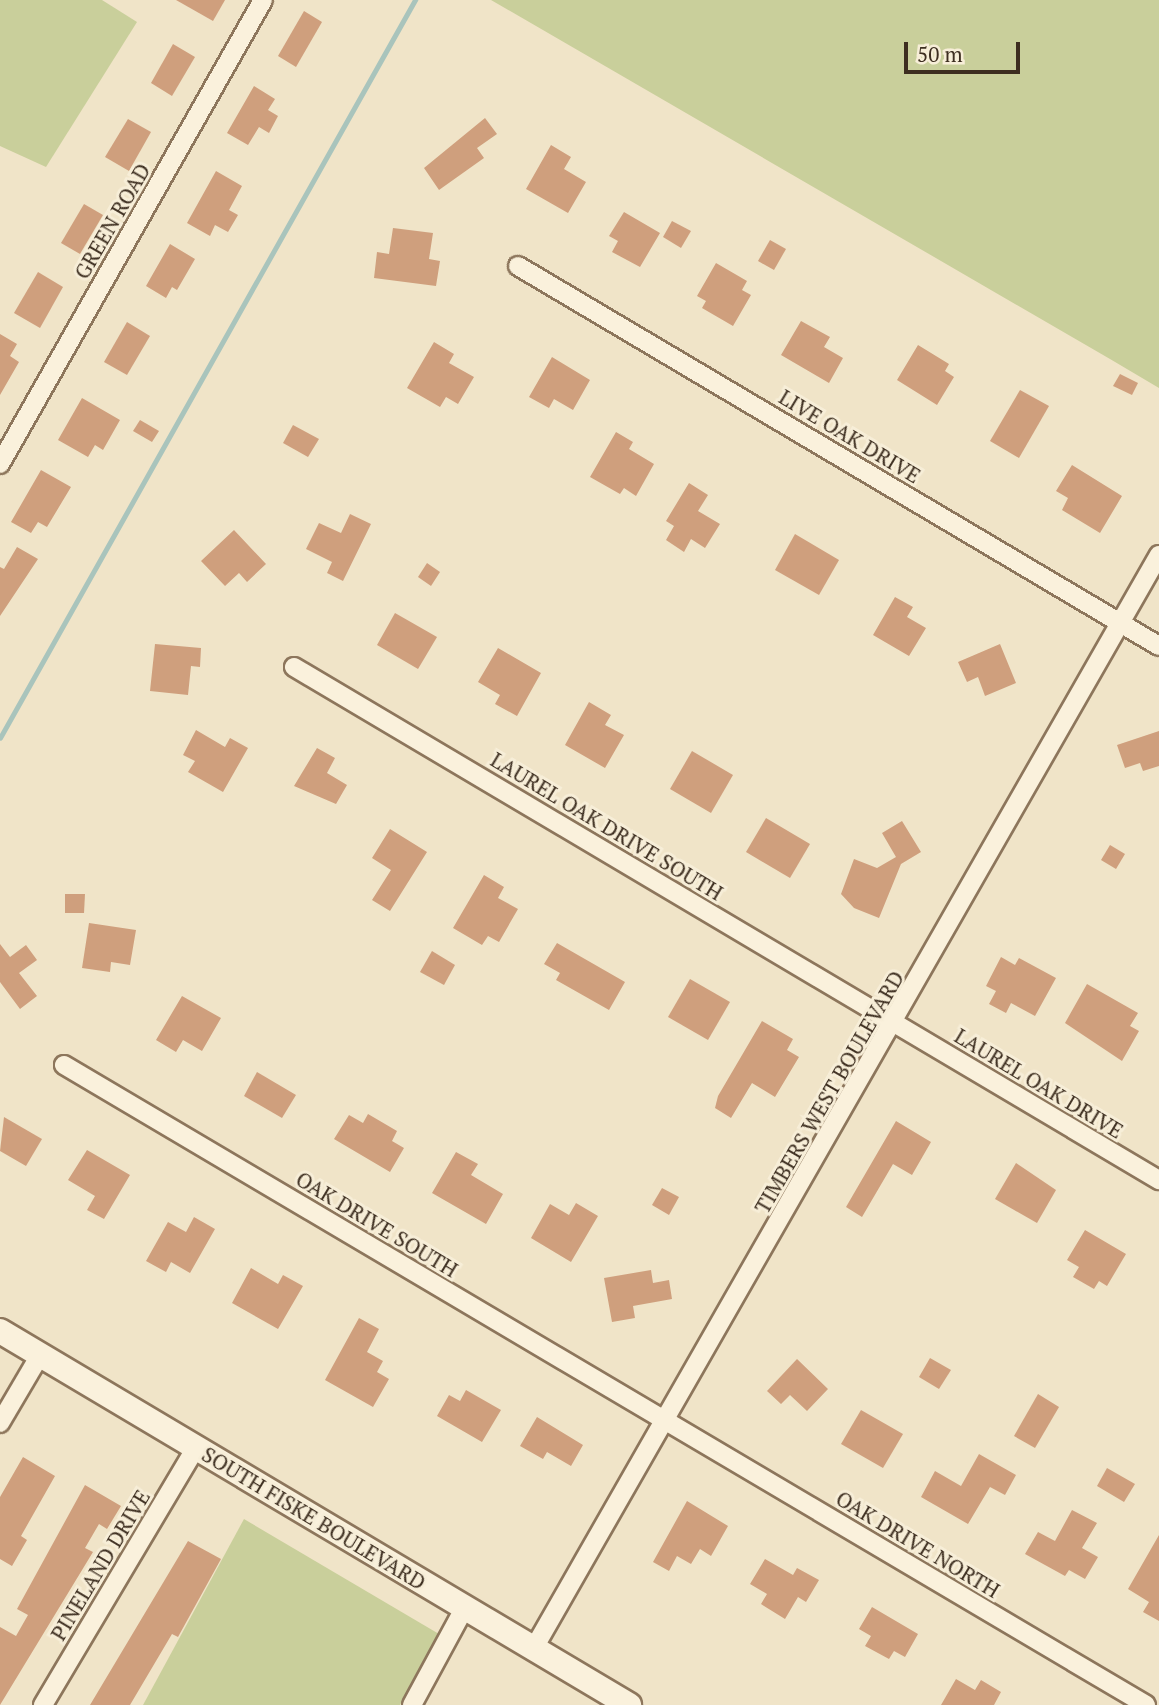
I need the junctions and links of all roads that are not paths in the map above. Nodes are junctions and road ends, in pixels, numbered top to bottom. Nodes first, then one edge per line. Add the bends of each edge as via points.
1 (263, 0) edge
2 (517, 266) dead end
3 (0, 464) edge
4 (1159, 555) edge
5 (1120, 623) junction
6 (1159, 646) edge
7 (295, 667) dead end
8 (895, 1024) junction
9 (64, 1065) dead end
10 (1159, 1180) edge
11 (0, 1331) edge
12 (40, 1355) junction
13 (667, 1421) junction
14 (0, 1423) edge
15 (196, 1447) junction
16 (465, 1607) junction
17 (534, 1648) junction
18 (43, 1705) edge
19 (412, 1705) edge
20 (629, 1705) edge
21 (1146, 1705) edge

1 - 3 street, GREEN ROAD
2 - 5 street, LIVE OAK DRIVE
4 - 5 street, TIMBERS WEST BOULEVARD
5 - 6 street, LIVE OAK DRIVE
5 - 8 street, TIMBERS WEST BOULEVARD
7 - 8 street, LAUREL OAK DRIVE SOUTH
8 - 10 street, LAUREL OAK DRIVE
8 - 13 street, TIMBERS WEST BOULEVARD
9 - 13 street, OAK DRIVE SOUTH
11 - 12 main road, SOUTH FISKE BOULEVARD
12 - 14 street
12 - 15 main road, SOUTH FISKE BOULEVARD
13 - 17 street, TIMBERS WEST BOULEVARD
13 - 21 street, OAK DRIVE NORTH
15 - 16 main road, SOUTH FISKE BOULEVARD
15 - 18 street, PINELAND DRIVE
16 - 17 main road, SOUTH FISKE BOULEVARD
16 - 19 street
17 - 20 main road, SOUTH FISKE BOULEVARD

